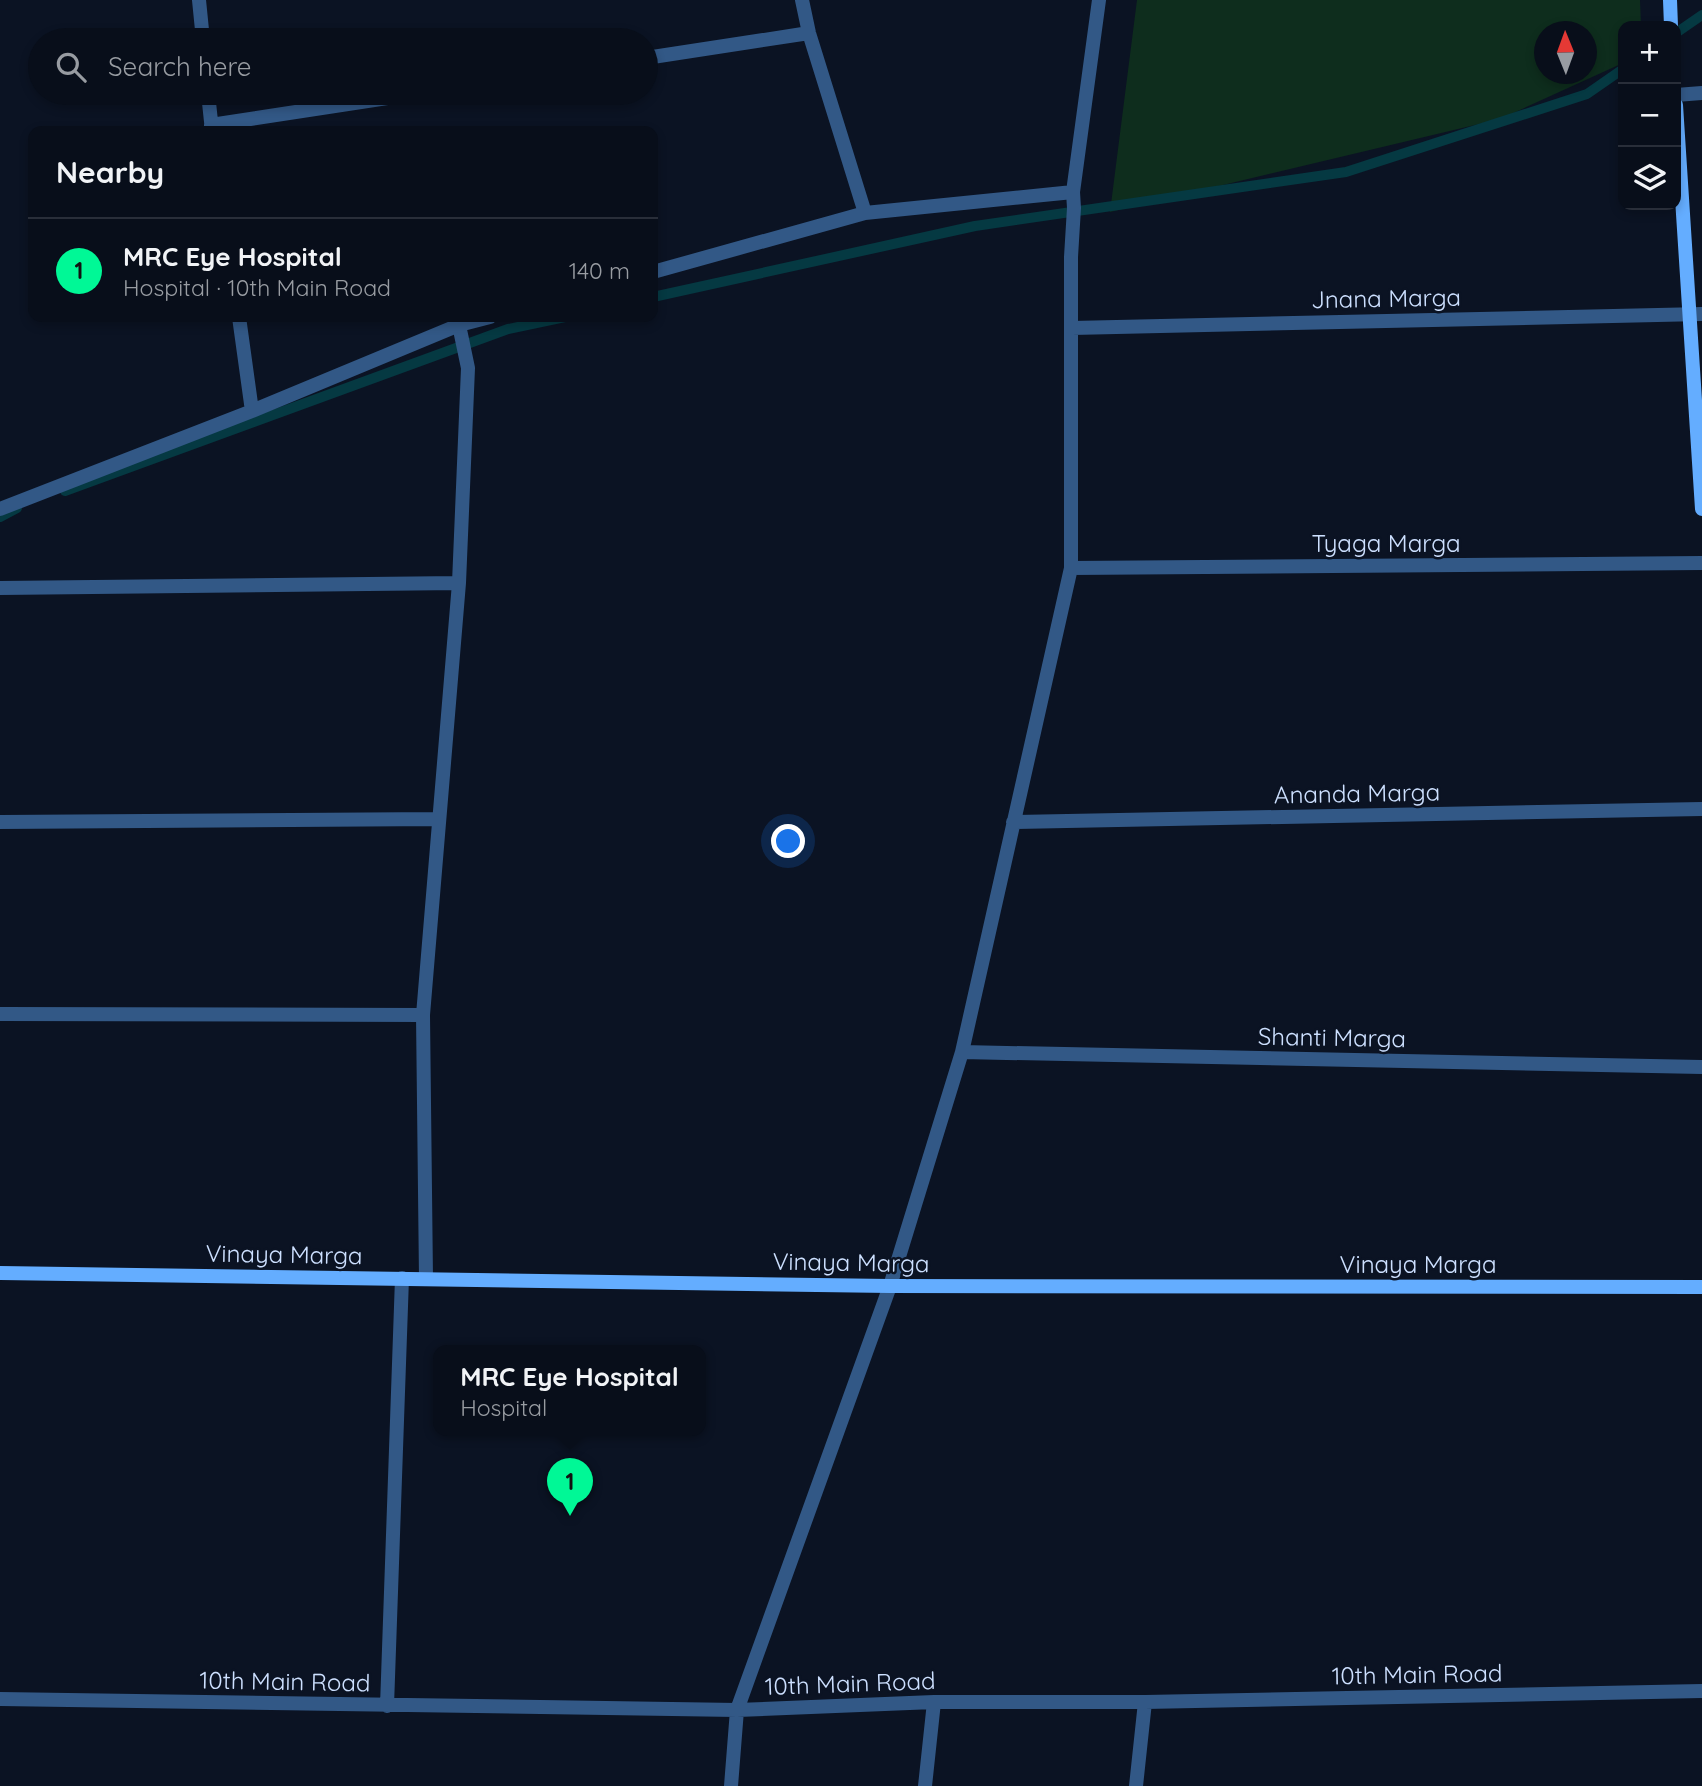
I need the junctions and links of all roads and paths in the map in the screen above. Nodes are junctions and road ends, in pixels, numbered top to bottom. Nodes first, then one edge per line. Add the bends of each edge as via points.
1 (199, 0) edge
2 (802, 0) edge
3 (1099, 0) edge
4 (1670, 0) edge
5 (1671, 21) edge
6 (202, 28) edge
7 (809, 33) junction
8 (658, 56) edge
9 (1702, 93) edge
10 (1681, 95) edge
11 (209, 105) edge
12 (349, 105) edge
13 (212, 126) edge
14 (224, 126) edge
15 (1680, 147) edge
16 (1073, 192) junction
17 (865, 213) junction
18 (658, 271) edge
19 (1696, 314) edge
20 (240, 322) edge
21 (471, 322) edge
22 (459, 325) junction
23 (1072, 328) junction
24 (252, 411) junction
25 (0, 509) edge
26 (1702, 509) edge
27 (1702, 563) edge
28 (1071, 569) junction
29 (458, 583) junction
30 (0, 588) edge
31 (1702, 809) edge
32 (439, 819) junction
33 (0, 822) edge
34 (1013, 822) junction
35 (0, 1014) edge
36 (423, 1015) junction
37 (962, 1052) junction
38 (1702, 1067) edge
39 (0, 1273) edge
40 (402, 1278) junction
41 (426, 1279) junction
42 (890, 1286) junction
43 (1702, 1287) edge
44 (1702, 1691) edge
45 (0, 1699) edge
46 (934, 1702) junction
47 (1145, 1702) junction
48 (387, 1706) junction
49 (737, 1710) junction
50 (731, 1786) edge
51 (925, 1786) edge
52 (1136, 1786) edge

1 - 6 street
2 - 7 street
3 - 16 street
4 - 5 street
7 - 8 street
7 - 17 street
9 - 10 street
11 - 13 street
12 - 14 street
15 - 19 street
16 - 17 street
16 - 23 street
17 - 18 street
19 - 23 street, Jnana Marga
19 - 26 street
20 - 24 street
21 - 22 street
22 - 24 street
22 - 29 street via 468,368
23 - 28 street
24 - 25 street
27 - 28 street, Tyaga Marga
28 - 34 street
29 - 30 street
29 - 32 street
31 - 34 street, Ananda Marga
32 - 33 street
32 - 36 street
34 - 37 street
35 - 36 street
36 - 41 street
37 - 38 street, Shanti Marga
37 - 42 street
39 - 40 street, Vinaya Marga
40 - 41 street, Vinaya Marga
40 - 48 street
41 - 42 street, Vinaya Marga
42 - 43 street, Vinaya Marga
42 - 49 street
44 - 47 street, 10th Main Road
45 - 48 street, 10th Main Road
46 - 47 street, 10th Main Road
46 - 49 street, 10th Main Road
46 - 51 street
47 - 52 street
48 - 49 street, 10th Main Road
49 - 50 street

